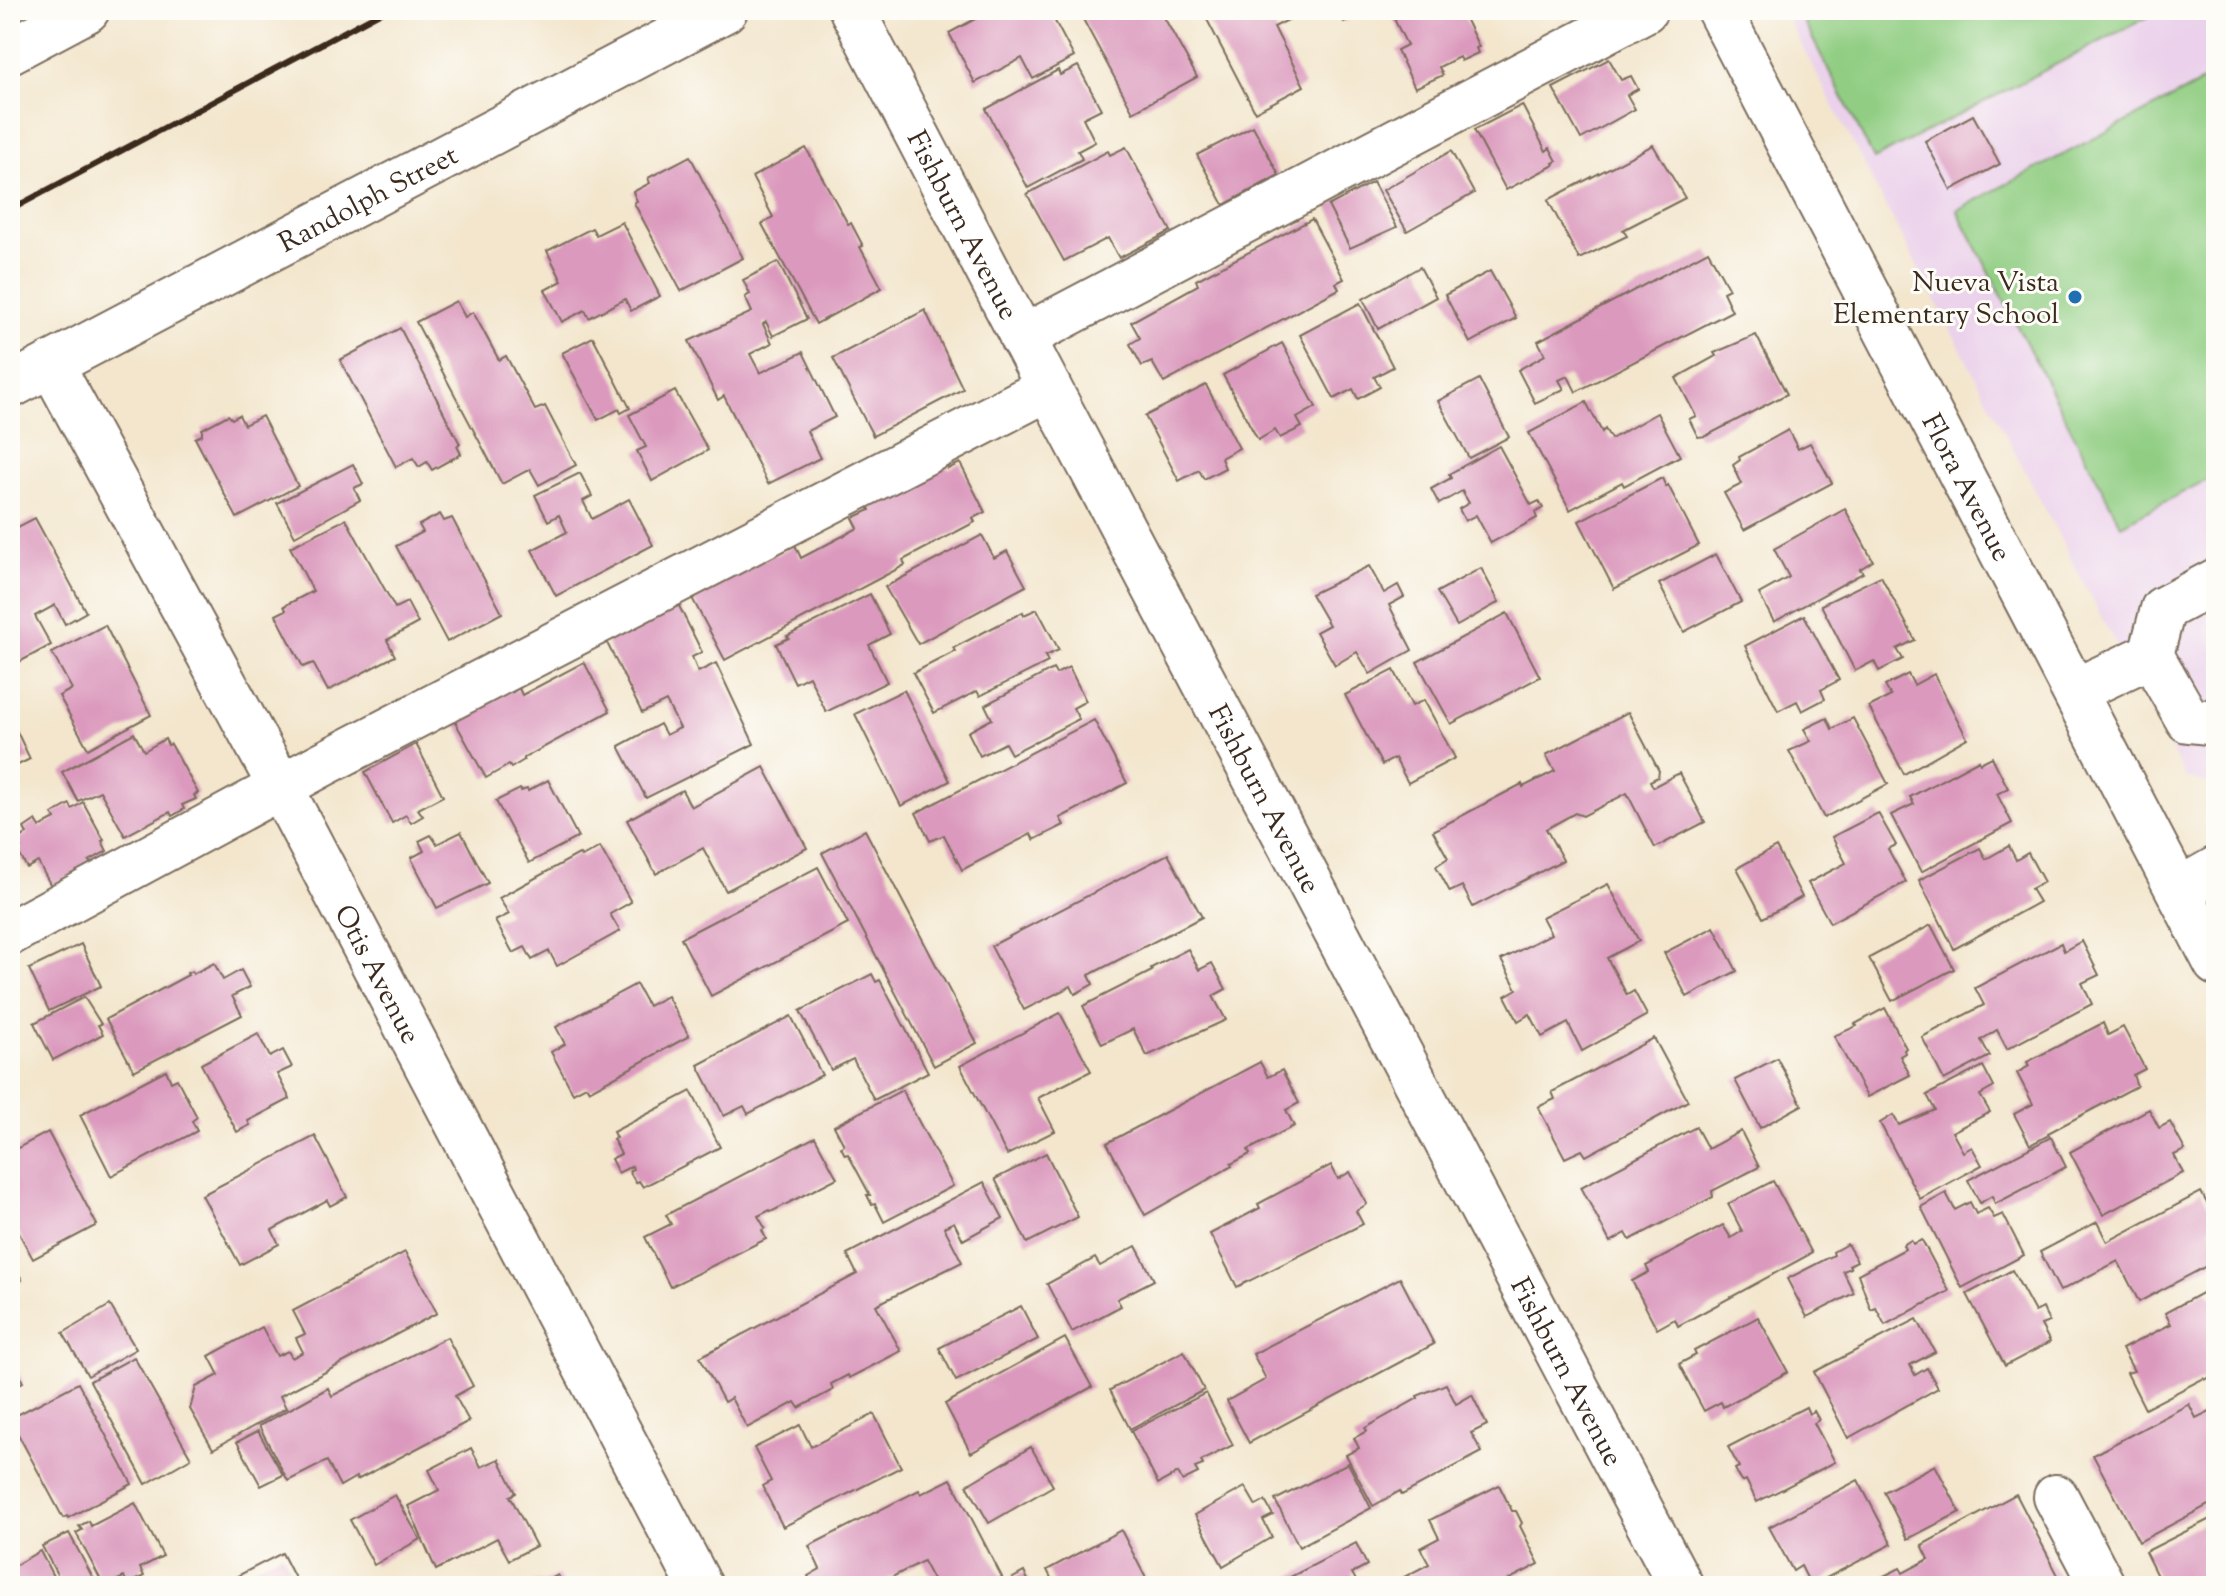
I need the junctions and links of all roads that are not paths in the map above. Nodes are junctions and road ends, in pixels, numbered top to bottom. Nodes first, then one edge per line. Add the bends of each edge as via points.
1 (87, 10) edge
2 (725, 10) edge
3 (852, 10) edge
4 (1645, 10) edge
5 (1719, 10) edge
6 (10, 51) edge
7 (1022, 338) junction
8 (51, 364) junction
9 (10, 386) edge
10 (1049, 388) junction
11 (2216, 581) edge
12 (2151, 655) junction
13 (2075, 691) junction
14 (2216, 723) edge
15 (280, 786) junction
16 (2197, 880) edge
17 (10, 933) edge
18 (2216, 963) edge
19 (2056, 1497) dead end
20 (700, 1586) edge
21 (1681, 1586) edge
22 (2103, 1586) edge

1 - 6 street
2 - 8 street, Randolph Street
3 - 7 street, Fishburn Avenue
4 - 7 street
5 - 13 street, Flora Avenue
7 - 10 street, Fishburn Avenue
8 - 9 street, Randolph Street
8 - 15 street, Otis Avenue
10 - 15 street
10 - 21 street, Fishburn Avenue
11 - 12 street via 2163,609
12 - 13 street
12 - 14 street via 2188,720
13 - 16 street, Flora Avenue
15 - 17 street
15 - 20 street, Otis Avenue
16 - 18 street, Flora Avenue
19 - 22 street

